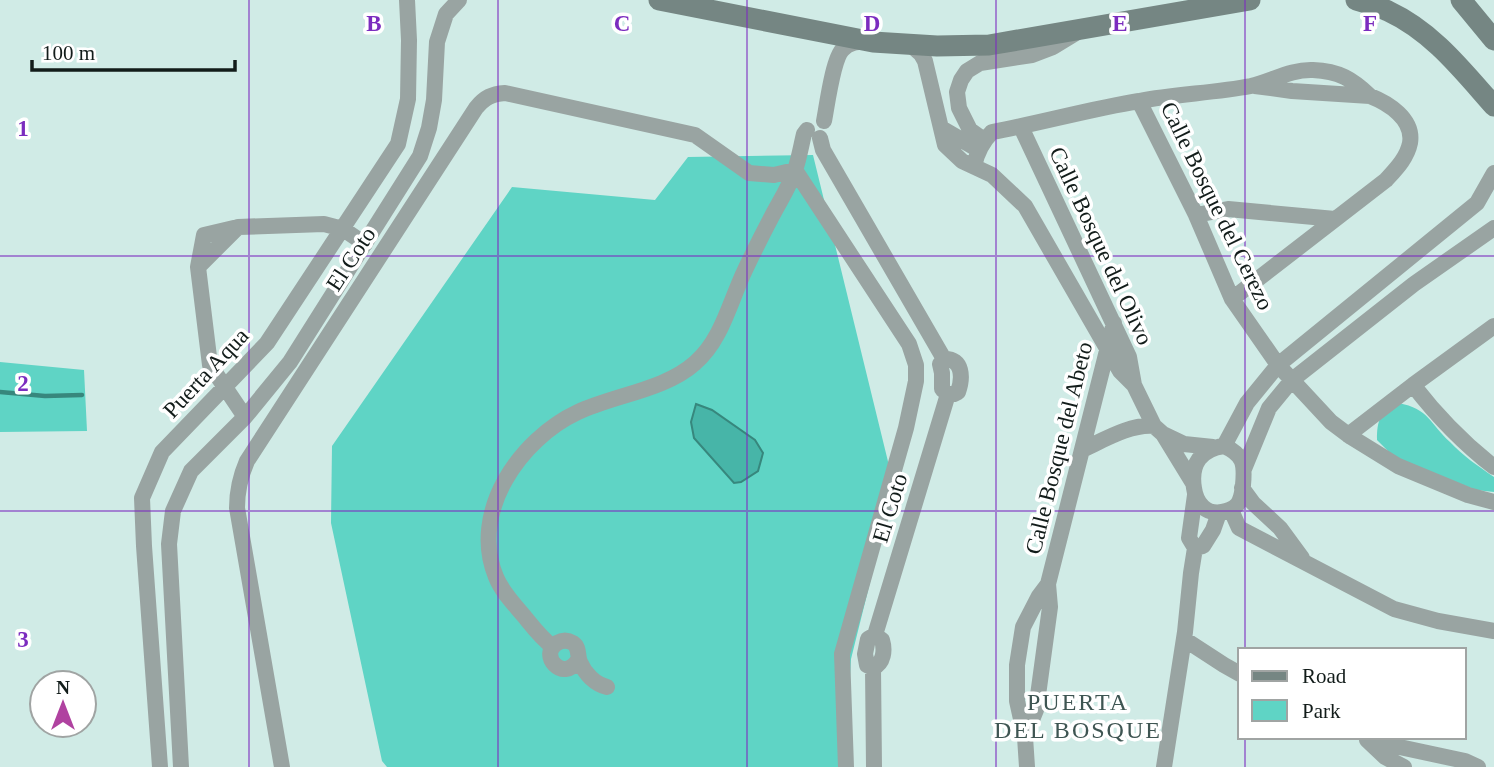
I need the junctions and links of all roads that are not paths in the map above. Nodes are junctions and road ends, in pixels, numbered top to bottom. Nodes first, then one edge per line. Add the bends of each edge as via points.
1 (407, 0) edge
2 (459, 0) edge
3 (1250, 0) edge
4 (1356, 0) edge
5 (1461, 0) edge
6 (668, 1) edge
7 (1081, 29) junction
8 (810, 30) junction
9 (1494, 40) edge
10 (866, 41) junction
11 (911, 45) junction
12 (1253, 85) junction
13 (1370, 96) junction
14 (1139, 100) junction
15 (1494, 106) edge
16 (816, 127) junction
17 (1021, 127) junction
18 (981, 149) junction
19 (795, 170) junction
20 (1494, 173) edge
21 (1050, 189) junction
22 (1490, 195) edge
23 (1026, 206) junction
24 (1196, 215) junction
25 (1335, 219) junction
26 (1494, 228) edge
27 (343, 229) junction
28 (365, 244) junction
29 (1400, 266) junction
30 (1414, 284) junction
31 (1232, 299) junction
32 (1114, 323) junction
33 (1494, 326) edge
34 (1108, 350) junction
35 (1278, 365) junction
36 (1292, 380) junction
37 (1134, 385) junction
38 (1413, 385) junction
39 (225, 388) junction
40 (245, 417) junction
41 (1159, 430) junction
42 (1348, 435) junction
43 (1218, 447) junction
44 (1082, 450) junction
45 (1494, 467) edge
46 (1244, 469) junction
47 (1242, 488) junction
48 (1194, 489) junction
49 (1494, 502) edge
50 (1225, 511) junction
51 (1195, 548) junction
52 (1305, 563) junction
53 (1048, 584) junction
54 (1494, 632) edge
55 (1184, 639) junction
56 (1238, 673) edge
57 (607, 687) dead end
58 (1026, 737) junction
59 (1364, 739) edge
60 (160, 767) edge
61 (181, 767) edge
62 (282, 767) edge
63 (846, 767) edge
64 (874, 767) edge
65 (1027, 767) edge
66 (1164, 767) edge
67 (1404, 767) edge
68 (1478, 767) edge

1 - 27 street, Puerta Aqua via 408,99 398,144
2 - 28 street via 446,14 437,42 434,100 420,156
3 - 7 main road
4 - 15 main road via 1385,9 1426,34
5 - 9 main road
6 - 8 main road
7 - 11 main road via 978,46
7 - 18 street, Calle Bosque del Olivo via 1054,47 980,62 967,71 957,92 959,108 971,120
8 - 10 main road
8 - 16 street via 829,49
10 - 11 main road
10 - 16 street via 845,46 837,56
11 - 18 street, Calle Bosque del Olivo via 925,61 941,128 954,144
12 - 13 street
12 - 13 street via 1310,70 1346,77
12 - 14 street
13 - 25 street via 1402,117 1410,141 1402,161 1386,180
14 - 17 street
14 - 24 street, Calle Bosque del Cerezo
16 - 19 street via 804,134
16 - 64 street, El Coto via 823,150 944,359 956,362 961,377 958,392 948,394 875,635 884,650 873,668
17 - 18 street
17 - 21 street, Calle Bosque del Olivo
18 - 23 street, Calle Bosque del Olivo via 992,175
19 - 57 street via 713,344 695,364 668,379 578,411 552,427 512,468 492,509 488,537 501,587 543,639 553,646 563,641 574,644 589,676
19 - 62 street, El Coto via 774,175 749,173 690,134 505,93 483,99 241,475 237,508
19 - 63 street via 909,344 916,365 906,428 842,653
20 - 22 street
21 - 23 street
21 - 32 street, Calle Bosque del Olivo
22 - 29 street
23 - 34 street, Calle Bosque del Olivo
24 - 25 street via 1228,209
24 - 31 street, Calle Bosque del Cerezo
25 - 31 street
26 - 30 street
27 - 28 street
27 - 39 street, Puerta Aqua via 267,343
27 - 39 street via 324,224 238,227 204,235 198,267 210,365
28 - 40 street via 290,362
29 - 30 street
29 - 35 street
30 - 36 street
31 - 35 street, Calle Bosque del Cerezo
32 - 34 street, Calle Bosque del Abeto
32 - 37 street, Calle Bosque del Olivo via 1129,358
33 - 38 street
34 - 37 street, Calle Bosque del Olivo
34 - 44 street, Calle Bosque del Abeto
35 - 36 street, Calle Bosque del Cerezo
35 - 43 street
36 - 42 street, Calle Bosque del Cerezo
36 - 46 street via 1269,408
37 - 41 street, Calle Bosque del Olivo
38 - 42 street
38 - 45 street via 1450,430
39 - 40 street
39 - 60 street, Puerta Aqua via 162,452 142,498
40 - 61 street via 191,471 173,511 169,544
41 - 43 street via 1184,444
41 - 44 street via 1145,425
41 - 48 street, Calle Bosque del Olivo
42 - 49 street, Calle Bosque del Cerezo via 1398,466
43 - 46 street via 1234,450
43 - 48 street via 1199,459
44 - 53 street, Calle Bosque del Abeto
46 - 47 street
47 - 50 street via 1238,504
47 - 52 street
48 - 50 street via 1199,504 1209,512
48 - 51 street via 1189,538
50 - 51 street via 1203,546
50 - 52 street via 1239,528
51 - 55 street
52 - 54 street via 1394,609
53 - 58 street, Calle Bosque del Abeto via 1051,607 1037,710
53 - 58 street, Calle Bosque del Abeto via 1023,627 1017,665 1017,701
55 - 56 street
55 - 66 street
58 - 65 street, Calle Bosque del Abeto
59 - 67 street
59 - 68 street

